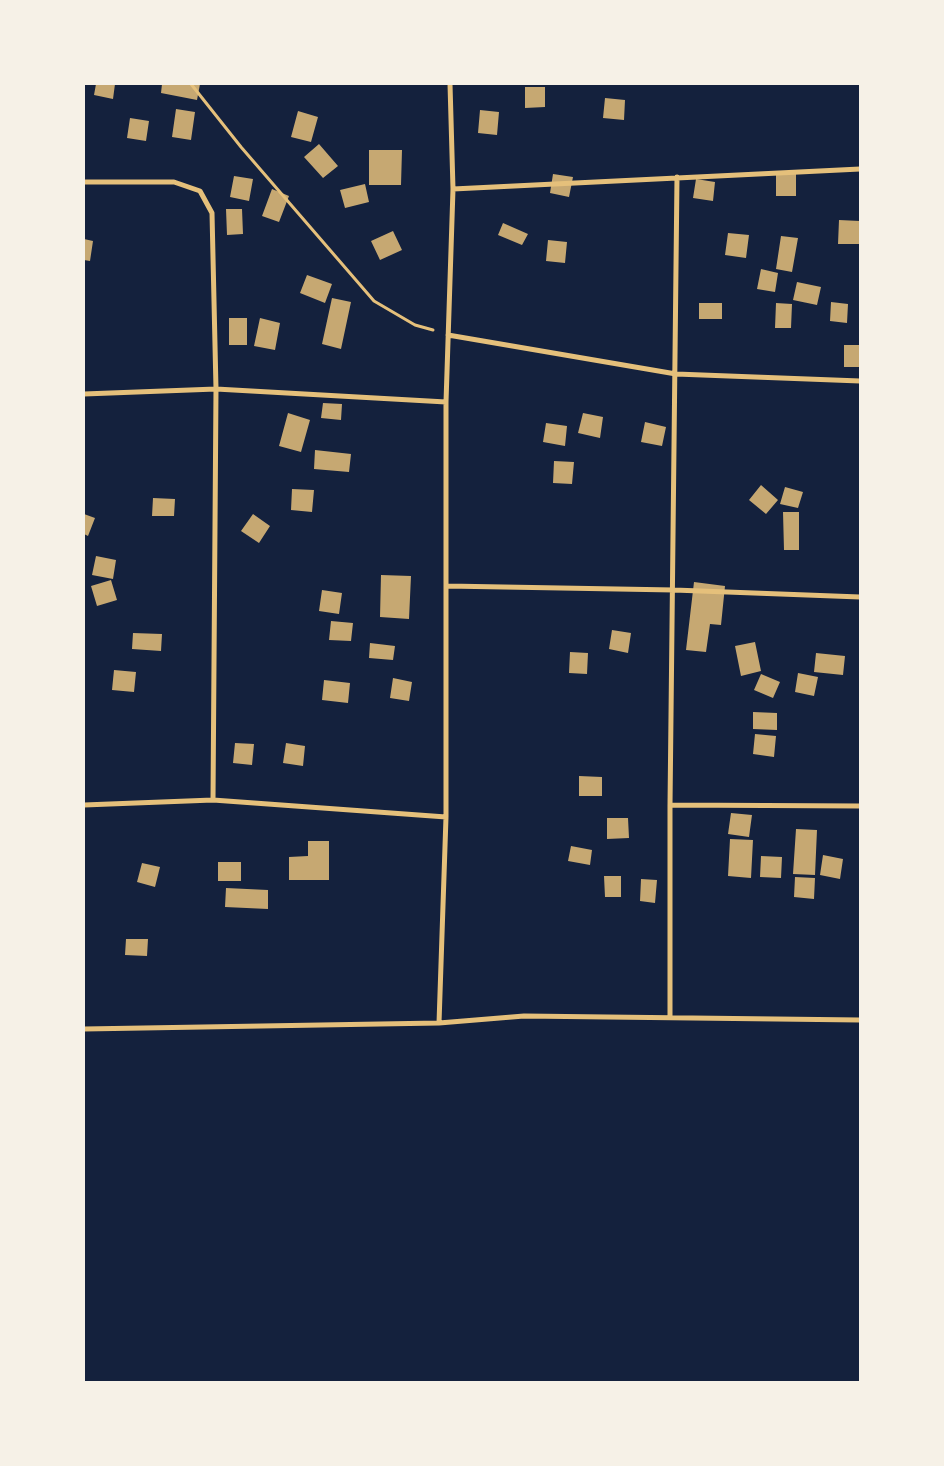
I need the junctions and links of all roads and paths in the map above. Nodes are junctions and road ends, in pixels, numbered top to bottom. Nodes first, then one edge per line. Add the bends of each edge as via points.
1 (191, 84) edge
2 (450, 84) edge
3 (860, 169) edge
4 (677, 178) junction
5 (84, 182) edge
6 (453, 189) junction
7 (448, 335) junction
8 (676, 374) junction
9 (860, 381) edge
10 (216, 389) junction
11 (84, 394) edge
12 (446, 402) junction
13 (447, 586) junction
14 (674, 590) junction
15 (860, 598) edge
16 (213, 800) junction
17 (84, 805) edge
18 (670, 805) junction
19 (860, 806) edge
20 (446, 817) junction
21 (670, 1017) junction
22 (860, 1020) edge
23 (440, 1023) junction
24 (84, 1029) edge

1 - 7 path via 374,301 415,325
2 - 6 street
3 - 4 street
4 - 6 street
4 - 8 street
5 - 10 street via 174,182 200,191 212,213
6 - 7 street
7 - 8 street
7 - 12 street
8 - 9 street
8 - 14 street
10 - 11 street
10 - 12 street
10 - 16 street
12 - 13 street
13 - 14 street
13 - 20 street
14 - 15 street
14 - 18 street
16 - 17 street
16 - 20 street
18 - 19 street
18 - 21 street
20 - 23 street
21 - 22 street
21 - 23 street via 524,1016
23 - 24 street

